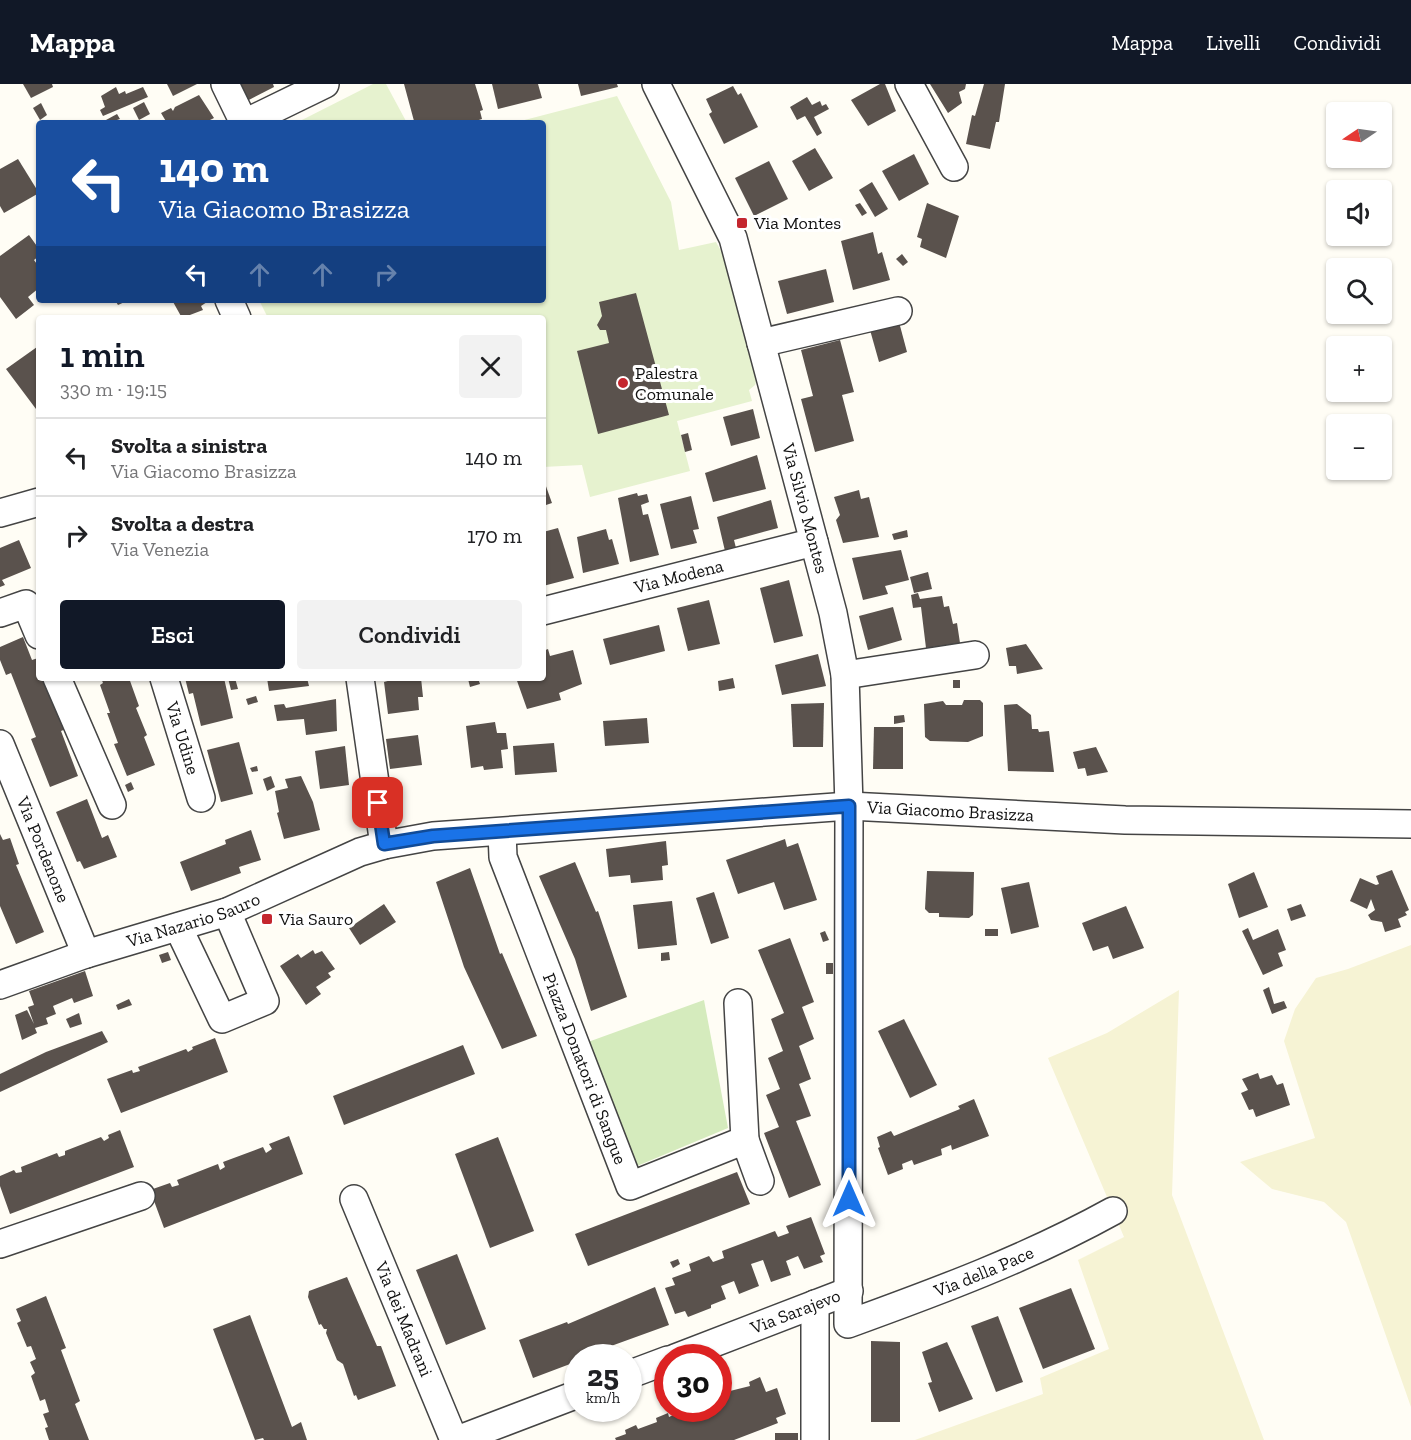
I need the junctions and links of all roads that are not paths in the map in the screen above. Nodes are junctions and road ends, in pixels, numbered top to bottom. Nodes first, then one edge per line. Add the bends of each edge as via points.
1 (225, 84) edge
2 (325, 84) edge
3 (656, 84) edge
4 (909, 84) edge
5 (243, 120) edge
6 (251, 120) edge
7 (954, 167) dead end
8 (897, 311) dead end
9 (761, 343) junction
10 (36, 503) edge
11 (0, 513) edge
12 (814, 542) junction
13 (546, 610) edge
14 (0, 613) edge
15 (36, 628) edge
16 (975, 655) dead end
17 (845, 675) junction
18 (58, 681) edge
19 (165, 681) edge
20 (360, 681) edge
21 (0, 744) edge
22 (201, 798) dead end
23 (112, 805) dead end
24 (849, 806) junction
25 (1411, 824) edge
26 (502, 832) junction
27 (384, 844) junction
28 (227, 912) junction
29 (178, 927) junction
30 (86, 954) junction
31 (0, 985) edge
32 (738, 1003) dead end
33 (745, 1140) junction
34 (760, 1181) dead end
35 (141, 1196) dead end
36 (354, 1200) dead end
37 (1113, 1211) dead end
38 (0, 1244) edge
39 (849, 1291) junction
40 (815, 1304) junction
41 (848, 1324) joint
42 (711, 1344) edge
43 (564, 1399) edge
44 (456, 1440) edge
45 (814, 1440) edge

1 - 5 street
2 - 6 street
3 - 9 street, Via Silvio Montes via 733,238
4 - 7 street
8 - 9 street
9 - 12 street, Via Silvio Montes
10 - 11 street
12 - 13 street, Via Modena
12 - 17 street, Via Silvio Montes
14 - 15 street via 26,604
16 - 17 street
17 - 24 street, Via Silvio Montes
18 - 23 street
19 - 22 street, Via Udine
20 - 27 street
21 - 30 street, Via Pordenone
24 - 25 street, Via Giacomo Brasizza via 1125,820
24 - 26 street, Via Giacomo Brasizza
24 - 39 street, Via Silvio Montes
26 - 27 street, Via Giacomo Brasizza via 433,836
26 - 33 street, Piazza Donatori di Sangue via 503,857 630,1186
27 - 28 street, Via Nazario Sauro
28 - 29 street, Via Nazario Sauro
28 - 29 street via 265,1001 222,1018
29 - 30 street, Via Nazario Sauro
30 - 31 street, Via Nazario Sauro
32 - 33 street
33 - 34 street
35 - 38 street
36 - 44 street, Via dei Madrani
37 - 41 street, Via della Pace via 1056,1242 981,1275
39 - 40 street, Via Sarajevo
39 - 41 street, Via Silvio Montes
40 - 42 street, Via Sarajevo
40 - 45 street
43 - 44 street

